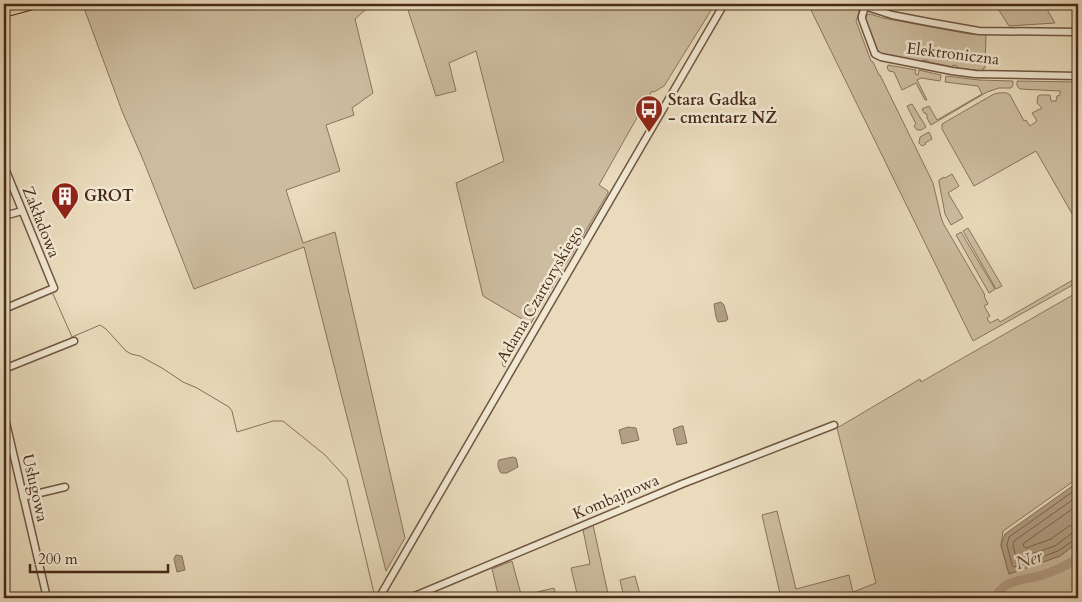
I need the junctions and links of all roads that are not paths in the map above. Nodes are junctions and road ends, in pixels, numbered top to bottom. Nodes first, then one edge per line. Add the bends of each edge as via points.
1 (9, 4) edge
2 (37, 4) edge
3 (724, 4) edge
4 (858, 4) edge
5 (4, 5) edge
6 (865, 7) junction
7 (4, 13) edge
8 (1078, 32) edge
9 (1078, 76) edge
10 (4, 166) edge
11 (22, 211) junction
12 (4, 216) edge
13 (4, 309) edge
14 (74, 341) dead end
15 (4, 369) edge
16 (4, 414) edge
17 (834, 425) dead end
18 (65, 487) dead end
19 (23, 497) junction
20 (47, 598) edge
21 (379, 598) edge
22 (410, 598) edge

1 - 5 main road
2 - 7 main road
3 - 21 street, Adama Czartoryskiego
4 - 6 street
6 - 8 street via 892,15 979,30
6 - 9 street, Elektroniczna via 862,19 875,54 881,57 975,74
10 - 11 street, Zakładowa
11 - 12 street
11 - 13 street, Zakładowa via 54,288
14 - 15 street
16 - 19 street, Usługowa
17 - 22 street, Kombajnowa via 682,484
18 - 19 street
19 - 20 street, Usługowa

